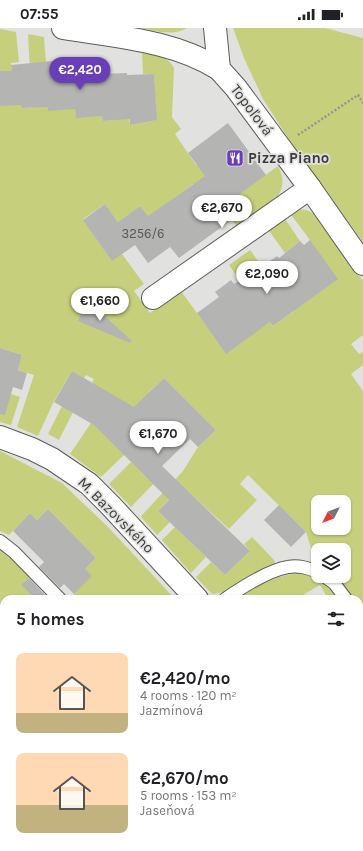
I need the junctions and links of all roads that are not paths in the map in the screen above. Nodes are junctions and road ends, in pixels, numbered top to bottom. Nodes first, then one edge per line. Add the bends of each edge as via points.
1 (63, 28) edge
2 (215, 28) edge
3 (219, 69) junction
4 (310, 188) junction
5 (363, 264) edge
6 (153, 298) dead end
7 (0, 437) edge
8 (0, 541) edge
9 (311, 568) edge
10 (333, 583) edge
11 (56, 595) edge
12 (193, 595) edge
13 (232, 595) edge
14 (343, 595) edge

1 - 3 street, Topoľová via 163,45 203,59
2 - 3 street
3 - 4 street, Topoľová
4 - 5 street, Topoľová
4 - 6 street
7 - 12 street, M. Bazovského via 52,459 89,484
8 - 11 lane
9 - 13 lane via 288,567 256,580
10 - 14 lane

